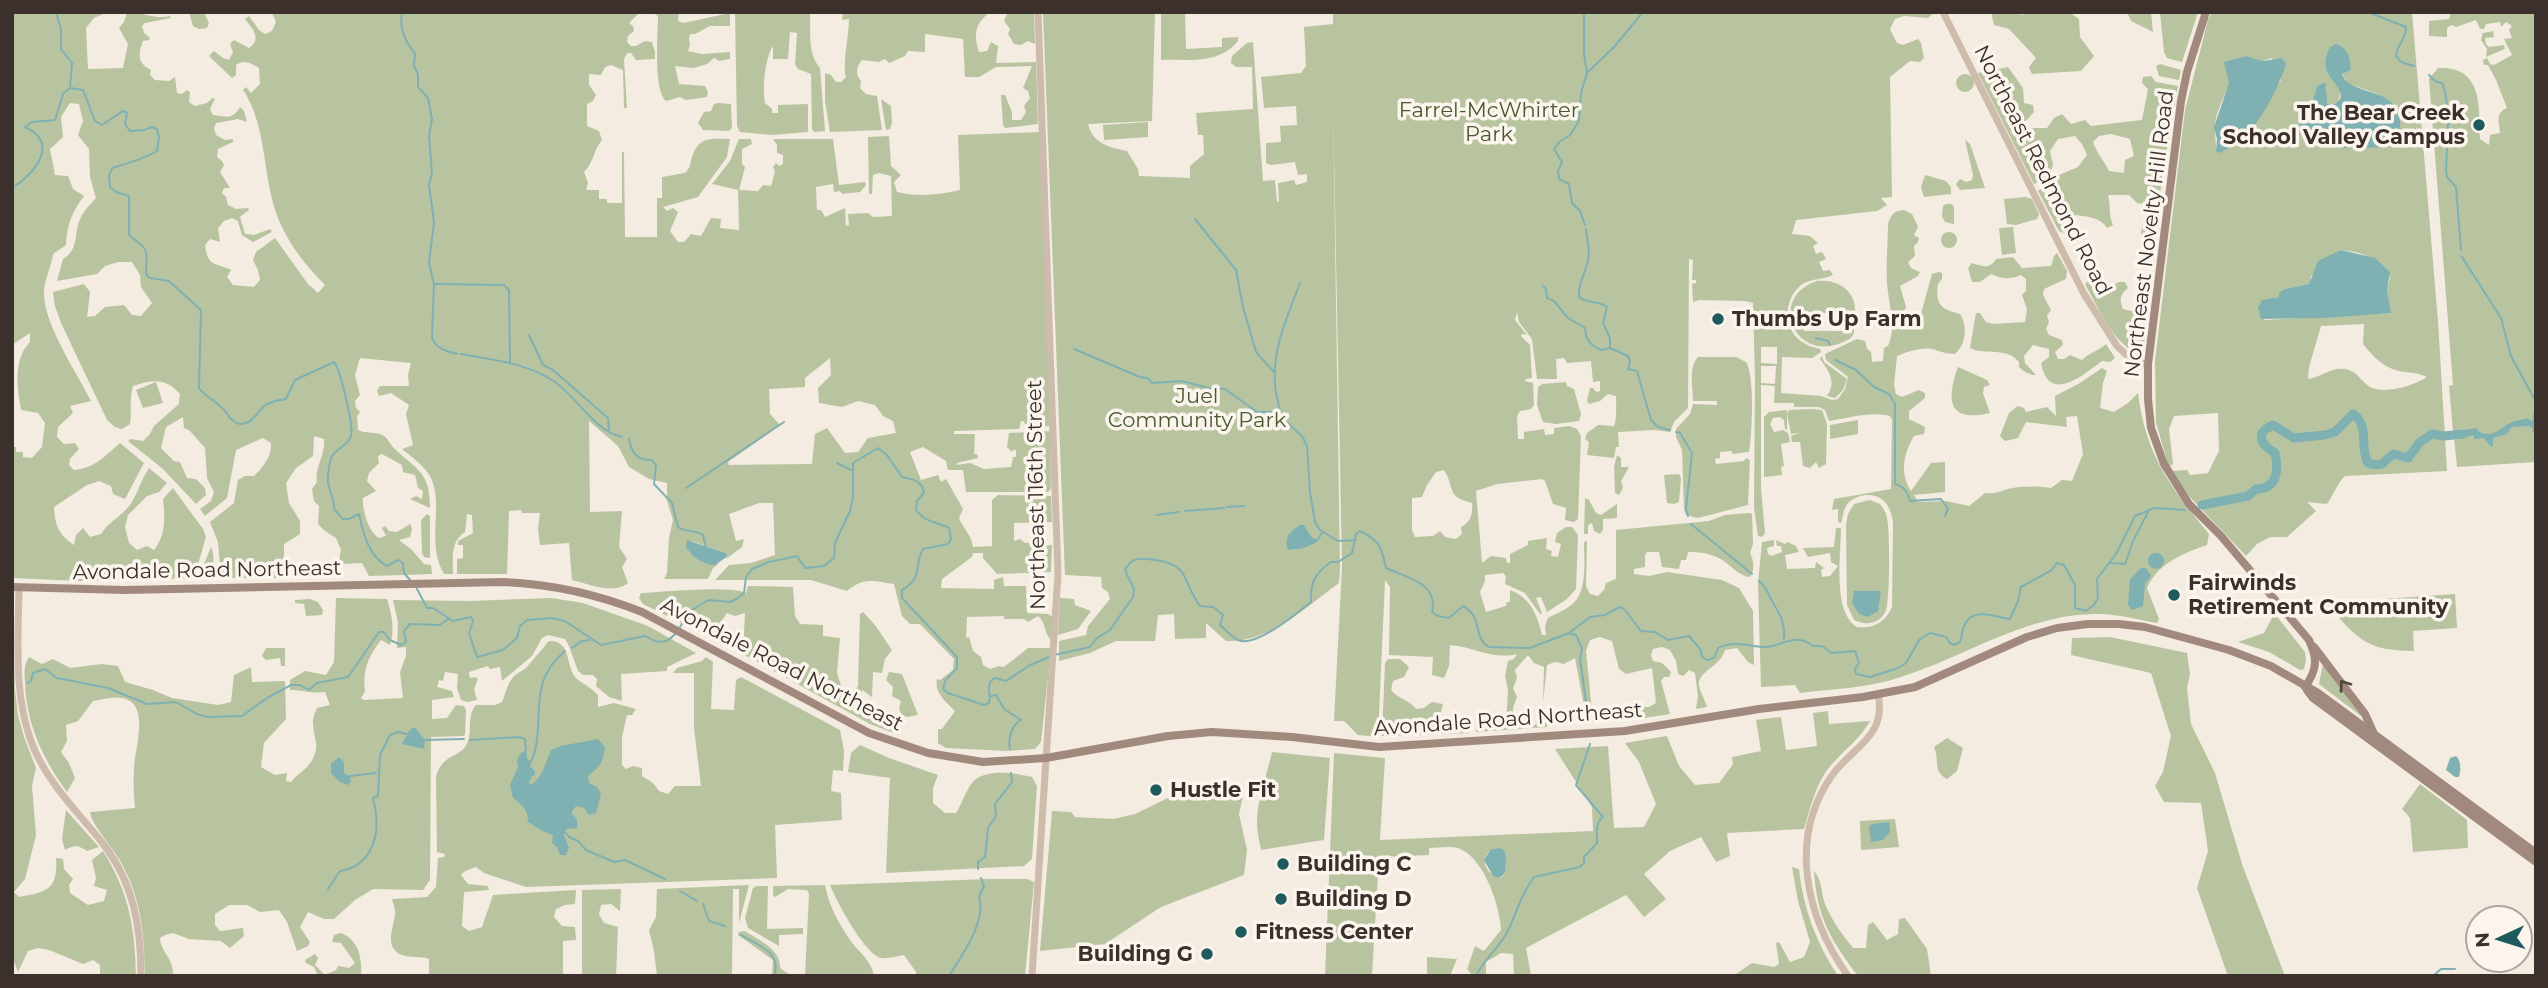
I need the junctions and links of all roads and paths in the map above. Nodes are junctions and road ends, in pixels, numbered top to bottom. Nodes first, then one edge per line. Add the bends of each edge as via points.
1 (1038, 12) edge
2 (1943, 12) edge
3 (2207, 12) edge
4 (2148, 364) junction
5 (16, 587) edge
6 (2309, 640) junction
7 (2305, 687) junction
8 (1878, 694) junction
9 (2374, 734) junction
10 (2388, 753) junction
11 (2406, 757) junction
12 (1046, 758) junction
13 (2536, 853) edge
14 (2536, 862) edge
15 (141, 976) edge
16 (1032, 976) edge
17 (1848, 976) edge

1 - 12 street, Northeast 116th Street via 1058,586
2 - 4 street, Northeast Redmond Road via 2089,301 2126,357
3 - 4 main road, Northeast Novelty Hill Road via 2181,101
4 - 6 main road, Northeast Novelty Hill Road via 2151,428 2173,480
5 - 12 main road, Avondale Road Northeast via 125,590 504,582 559,587 613,601 667,624 893,743 983,762
5 - 15 street via 20,697 29,736 49,778 118,866 136,909
6 - 7 main road via 2316,665
9 -> 6 main road, Northeast Novelty Hill Road via 2365,714
7 - 8 main road, Avondale Road Northeast via 2244,654 2145,627 2100,623 2042,632 1915,687
7 - 9 main road, Avondale Road Northeast
7 - 10 main road, Avondale Road Northeast via 2313,698
8 - 12 main road, Avondale Road Northeast via 1625,731 1379,747 1212,732
8 - 17 street via 1877,725 1827,785 1808,837 1811,904 1829,948
9 - 11 main road, Avondale Road Northeast
10 - 11 main road
10 - 14 main road, Avondale Road Northeast
11 - 13 main road, Avondale Road Northeast
12 - 16 street, Northeast 116th Street

